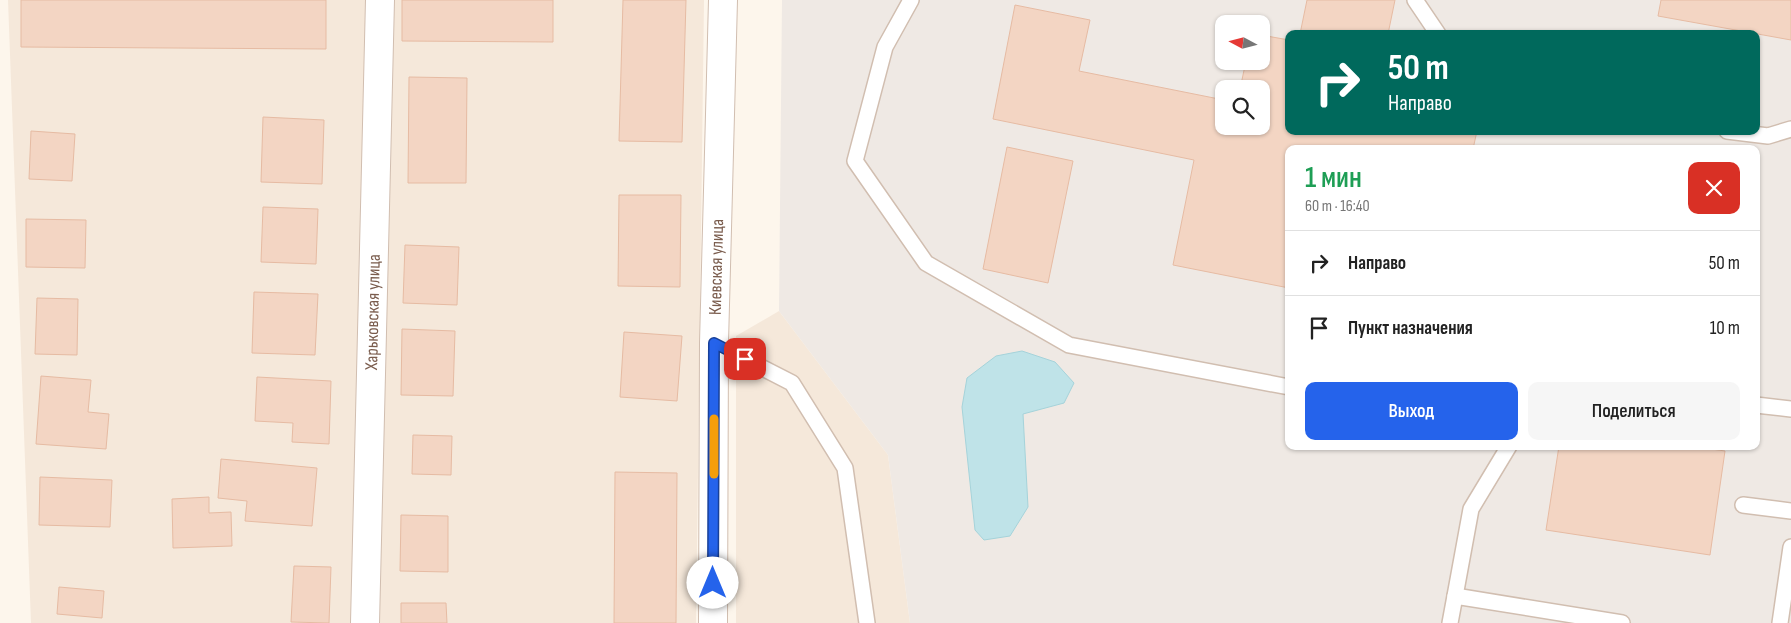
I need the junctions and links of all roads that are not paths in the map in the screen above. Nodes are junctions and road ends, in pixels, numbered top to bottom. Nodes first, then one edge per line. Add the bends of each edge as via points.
1 (380, 0) edge
2 (723, 0) edge
3 (911, 0) edge
4 (1415, 0) edge
5 (1435, 30) edge
6 (1791, 129) edge
7 (1760, 135) edge
8 (714, 343) junction
9 (1285, 386) edge
10 (1760, 405) edge
11 (1791, 409) edge
12 (1507, 450) edge
13 (1743, 504) dead end
14 (1791, 511) edge
15 (1791, 547) edge
16 (1455, 596) junction
17 (364, 623) edge
18 (713, 623) edge
19 (867, 623) edge
20 (1450, 623) edge
21 (1622, 623) edge
22 (1780, 623) edge

1 - 17 street, Харьковская улица
2 - 8 street, Киевская улица
3 - 9 lane via 885,47 855,161 926,263 1069,345
4 - 5 lane
6 - 7 lane via 1768,136
8 - 18 street, Киевская улица
8 - 19 lane via 792,383 845,468
10 - 11 lane
12 - 16 lane via 1471,509
13 - 14 lane
15 - 22 lane
16 - 20 lane
16 - 21 lane

